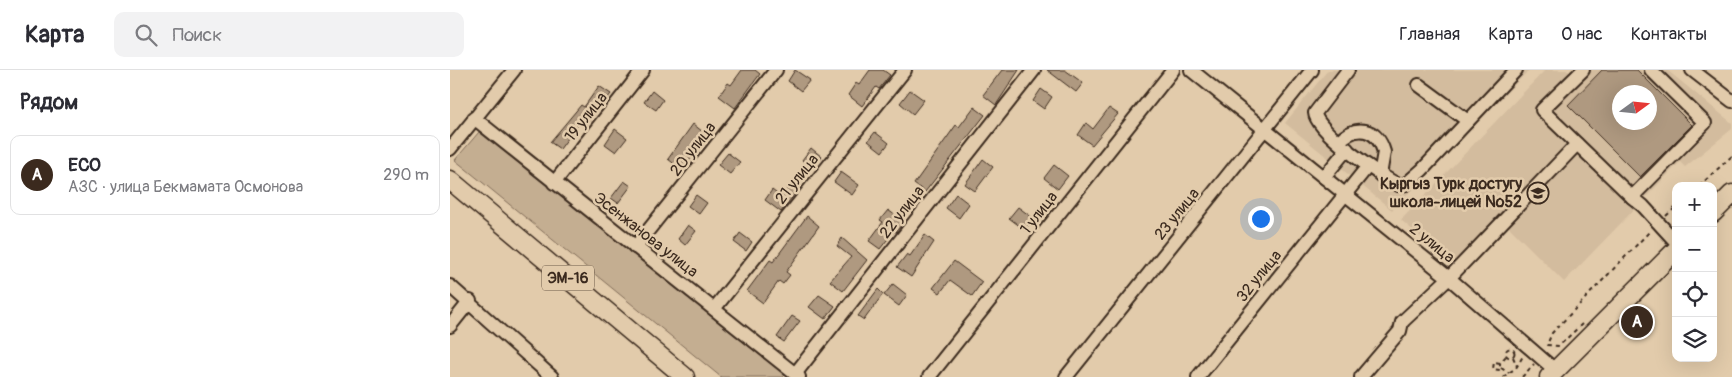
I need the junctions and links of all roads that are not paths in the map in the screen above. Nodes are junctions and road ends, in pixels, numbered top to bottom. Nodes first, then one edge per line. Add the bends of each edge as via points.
1 (514, 70) edge
2 (643, 70) edge
3 (776, 70) edge
4 (905, 70) edge
5 (1034, 70) edge
6 (1173, 70) edge
7 (1191, 70) edge
8 (1312, 70) edge
9 (1348, 70) edge
10 (1516, 70) edge
11 (1582, 70) edge
12 (1651, 70) edge
13 (1692, 70) edge
14 (1419, 85) dead end
15 (1730, 96) edge
16 (474, 118) junction
17 (1468, 121) junction
18 (1265, 130) junction
19 (1577, 144) junction
20 (1343, 145) junction
21 (450, 149) edge
22 (1368, 166) junction
23 (1380, 175) junction
24 (1324, 176) junction
25 (450, 180) edge
26 (554, 183) junction
27 (1732, 194) edge
28 (1345, 195) junction
29 (1632, 197) junction
30 (1717, 209) edge
31 (1672, 238) edge
32 (635, 247) junction
33 (1672, 254) edge
34 (1449, 278) junction
35 (450, 286) edge
36 (470, 302) junction
37 (714, 309) junction
38 (450, 326) edge
39 (1547, 372) edge
40 (538, 373) edge
41 (797, 376) edge
42 (552, 377) edge
43 (685, 377) edge
44 (929, 377) edge
45 (1066, 377) edge
46 (1198, 377) edge
47 (1361, 377) edge

1 - 16 street
2 - 26 street, 19 улица
3 - 32 street, 20 улица
4 - 37 street, 21 улица
5 - 41 street, 22 улица
6 - 44 street, 1 улица
7 - 18 street, 2 улица
8 - 18 street, 23 улица
9 - 20 street via 1315,113 1318,122
10 - 17 street
11 - 19 street via 1542,110
12 - 29 street via 1705,123
13 - 15 street
14 - 17 street
16 - 21 street
16 - 26 street, Эсенжанова улица
17 - 23 street via 1406,184 1399,186
18 - 24 street, 2 улица
18 - 45 street, 23 улица
19 - 29 street
19 - 34 street
20 - 22 street
20 - 23 street via 1348,132 1356,129 1374,137 1384,152
20 - 24 street
22 - 23 street
22 - 28 street, 32 улица
24 - 28 street, 2 улица
25 - 43 highway, ЭМ-16
26 - 32 street, Эсенжанова улица
27 - 30 highway
28 - 34 street, 2 улица
28 - 46 street, 32 улица
29 - 31 street
32 - 37 street, Эсенжанова улица
33 - 39 highway
34 - 39 street, 2 улица
34 - 47 street via 1402,322 1400,331
35 - 36 street
36 - 38 street
36 - 40 street
37 - 41 street, Эсенжанова улица
40 - 42 street

